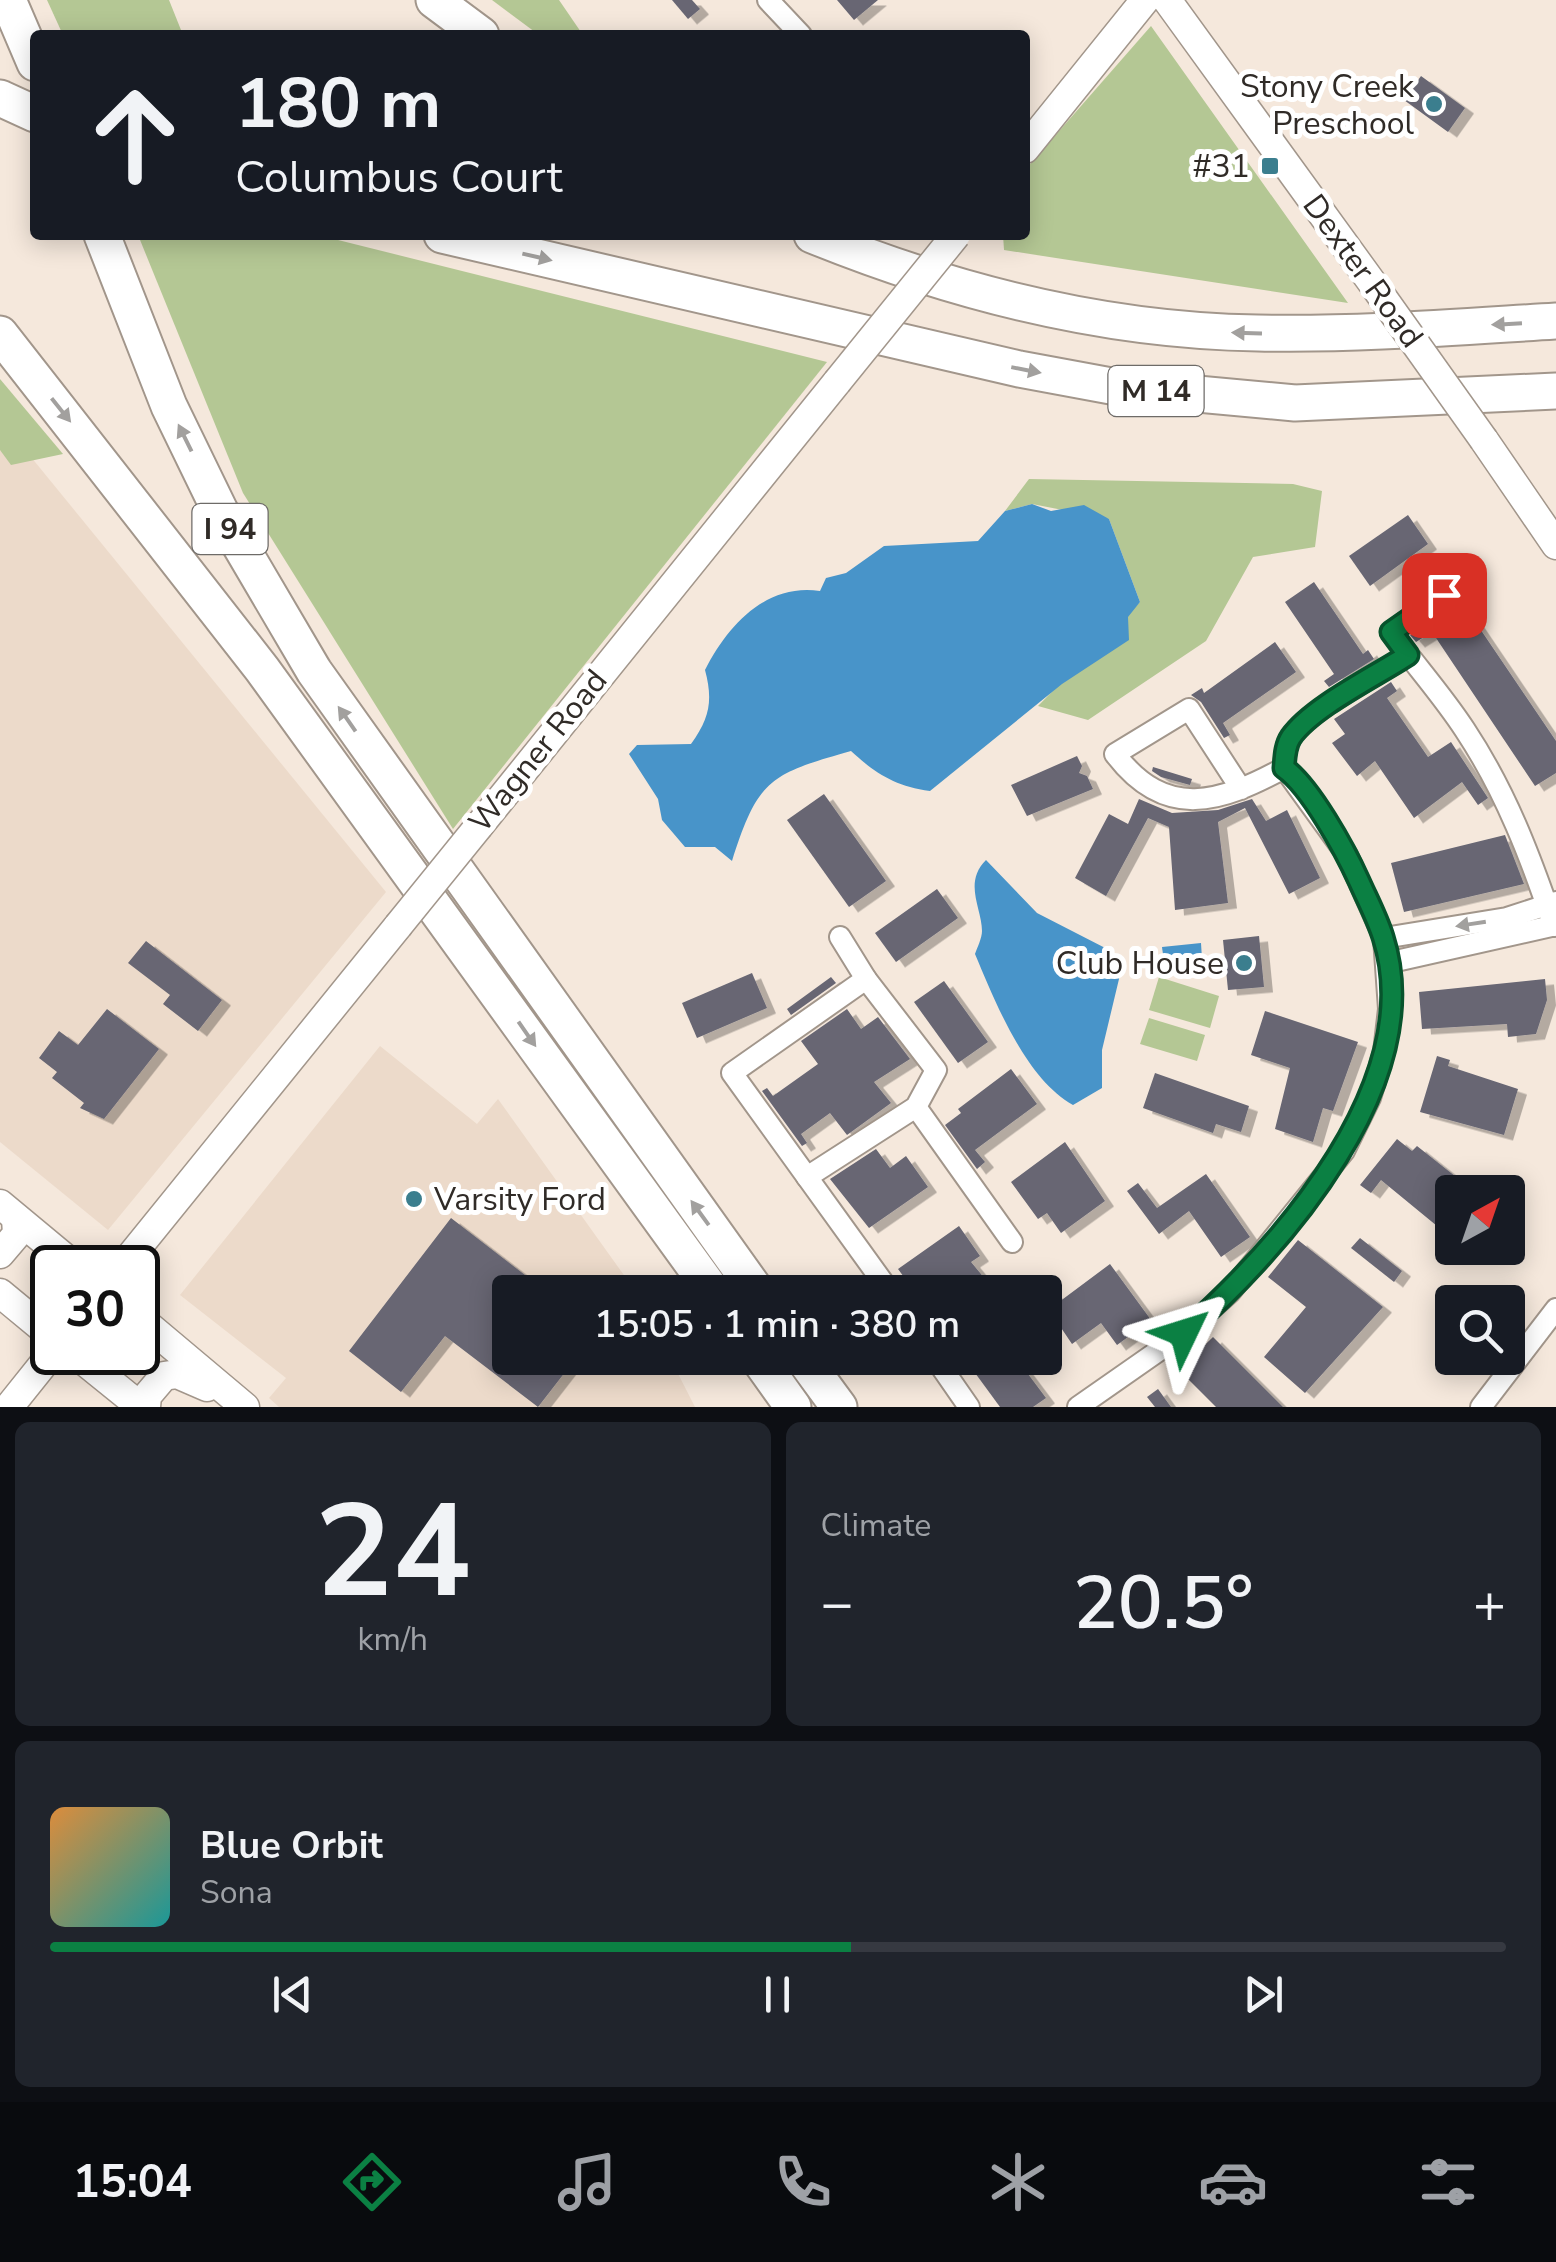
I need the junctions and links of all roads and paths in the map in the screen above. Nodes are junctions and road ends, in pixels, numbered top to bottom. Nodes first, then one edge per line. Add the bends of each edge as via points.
1 (8, 0) edge
2 (434, 0) edge
3 (768, 0) edge
4 (1144, 0) edge
5 (1167, 0) edge
6 (474, 30) edge
7 (795, 30) edge
8 (30, 51) edge
9 (1030, 143) edge
10 (104, 240) edge
11 (464, 240) edge
12 (827, 240) edge
13 (952, 240) edge
14 (1556, 321) edge
15 (0, 334) edge
16 (1556, 392) edge
17 (1556, 545) edge
18 (1444, 595) dead end
19 (1408, 655) junction
20 (1286, 767) junction
21 (1240, 789) junction
22 (1553, 914) edge
23 (1517, 925) junction
24 (840, 936) dead end
25 (1384, 938) junction
26 (1387, 963) junction
27 (866, 979) junction
28 (916, 1107) junction
29 (807, 1177) junction
30 (8, 1211) edge
31 (1012, 1242) dead end
32 (49, 1245) edge
33 (139, 1245) edge
34 (0, 1254) edge
35 (699, 1275) edge
36 (745, 1275) edge
37 (878, 1275) edge
38 (0, 1293) edge
39 (1556, 1309) edge
40 (30, 1318) edge
41 (160, 1336) edge
42 (35, 1375) edge
43 (103, 1375) edge
44 (750, 1375) edge
45 (770, 1375) edge
46 (815, 1375) edge
47 (947, 1375) edge
48 (9, 1407) edge
49 (143, 1407) edge
50 (244, 1407) edge
51 (768, 1407) edge
52 (793, 1407) edge
53 (839, 1407) edge
54 (969, 1407) edge
55 (1078, 1407) edge
56 (1481, 1407) edge

1 - 8 highway
2 - 6 highway
3 - 7 street
4 - 9 main road
5 - 17 main road, Dexter Road, bridge
36 -> 10 highway, I 94 via 314,671 220,511
11 -> 16 highway, M 14 via 1111,386 1295,402
14 -> 12 highway, M 14 via 1260,334 1199,330 983,293
13 - 33 main road, Wagner Road, bridge
15 -> 35 highway, I 94 via 262,670
18 - 19 street via 1391,632
19 - 20 street via 1308,722 1291,738
19 - 22 street via 1464,728 1508,802
20 - 21 street
20 - 25 street via 1347,855
21 - 21 street via 1169,798 1137,783 1115,754 1189,709
22 - 23 street
23 -> 25 street
23 - 26 street
24 - 27 street
25 - 26 street
26 - 55 street via 1384,1052 1344,1151 1230,1292
27 - 28 street via 936,1070
27 - 29 street via 732,1073
28 - 29 street
28 - 31 street
29 - 37 street
30 - 32 main road
30 - 34 main road via 17,1234
38 - 40 main road
39 - 56 street
41 - 50 main road
42 - 48 main road
43 - 49 main road
44 - 51 highway
45 - 52 highway
46 - 53 highway
47 - 54 street
49 - 50 main road via 155,1384 177,1374

